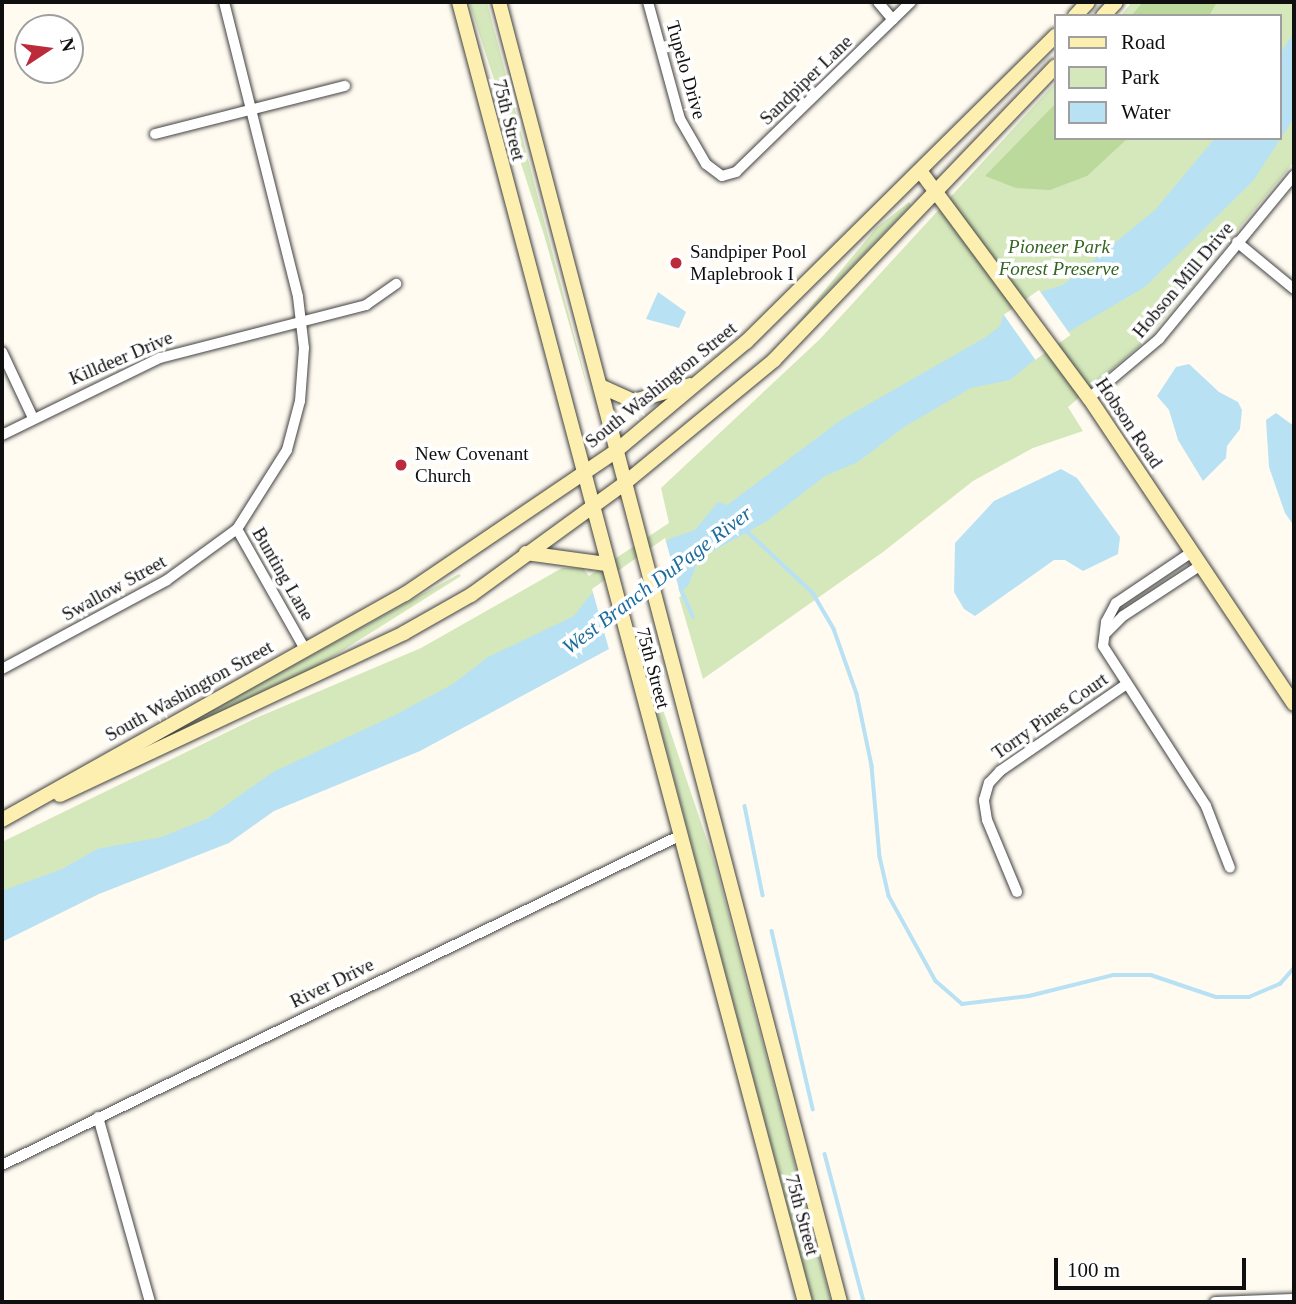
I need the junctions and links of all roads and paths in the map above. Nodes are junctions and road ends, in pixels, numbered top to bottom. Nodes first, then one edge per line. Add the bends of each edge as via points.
1 (224, 2) edge
2 (459, 2) edge
3 (499, 2) edge
4 (648, 2) edge
5 (878, 2) edge
6 (911, 2) edge
7 (894, 20) junction
8 (1054, 37) edge
9 (1054, 68) edge
10 (345, 86) dead end
11 (251, 109) junction
12 (155, 134) dead end
13 (921, 172) junction
14 (1294, 175) edge
15 (722, 176) joint
16 (936, 190) junction
17 (1237, 242) junction
18 (396, 284) dead end
19 (1294, 289) edge
20 (302, 321) junction
21 (2, 352) edge
22 (698, 383) junction
23 (600, 386) junction
24 (1089, 398) junction
25 (33, 418) junction
26 (2, 435) edge
27 (616, 451) junction
28 (581, 473) junction
29 (625, 483) junction
30 (590, 507) junction
31 (237, 529) junction
32 (1192, 552) junction
33 (526, 553) junction
34 (606, 564) junction
35 (1201, 565) junction
36 (1103, 636) junction
37 (305, 649) junction
38 (2, 669) edge
39 (1125, 685) junction
40 (1294, 704) edge
41 (7, 818) edge
42 (678, 836) junction
43 (1230, 868) dead end
44 (1017, 892) dead end
45 (98, 1117) junction
46 (2, 1165) edge
47 (1294, 1299) edge
48 (150, 1302) edge
49 (805, 1302) edge
50 (840, 1302) edge
51 (1215, 1302) edge

1 - 11 street, Bunting Lane
2 - 28 main road, 75th Street
3 - 23 main road, 75th Street
4 - 15 street, Tupelo Drive via 680,119 706,164
5 - 7 street
6 - 7 street, Sandpiper Lane
7 - 15 street, Sandpiper Lane via 736,173
8 - 13 main road, South Washington Street
9 - 16 main road, South Washington Street
10 - 11 street
11 - 12 street
11 - 20 street, Bunting Lane
13 - 16 main road, Hobson Road
13 - 22 main road, South Washington Street
14 - 17 street, Hobson Mill Drive
16 - 24 main road, Hobson Road
16 - 29 main road, South Washington Street via 775,360
17 - 19 street
17 - 24 street, Hobson Mill Drive via 1159,340
18 - 20 street via 376,301
20 - 25 street, Killdeer Drive via 160,358
20 - 31 street, Bunting Lane via 302,376 295,425 278,467
21 - 25 street
22 - 23 main road via 634,401
22 - 27 main road, South Washington Street
23 - 27 main road, 75th Street
24 - 32 main road, Hobson Road
25 - 26 street, Killdeer Drive
27 - 28 main road, South Washington Street
27 - 29 main road, 75th Street
28 - 30 main road, 75th Street
28 - 37 main road, South Washington Street via 470,553
29 - 30 main road, South Washington Street
29 - 50 main road, 75th Street
30 - 33 main road, South Washington Street
30 - 34 main road, 75th Street
31 - 37 street, Bunting Lane
31 - 38 street, Swallow Street via 167,580
32 - 35 main road, Hobson Road
32 - 36 street via 1116,603
33 - 34 main road
33 - 41 main road, South Washington Street via 471,595 404,633
34 - 42 main road, 75th Street
35 - 36 street via 1123,616
35 - 40 main road, Hobson Road
36 - 39 street via 1105,655
37 - 41 main road, South Washington Street
39 - 43 street via 1206,806
39 - 44 street, Torry Pines Court via 989,783 984,800 987,820
42 - 45 street, River Drive
42 - 49 main road, 75th Street
45 - 46 street, River Drive
45 - 48 street
47 - 51 street

